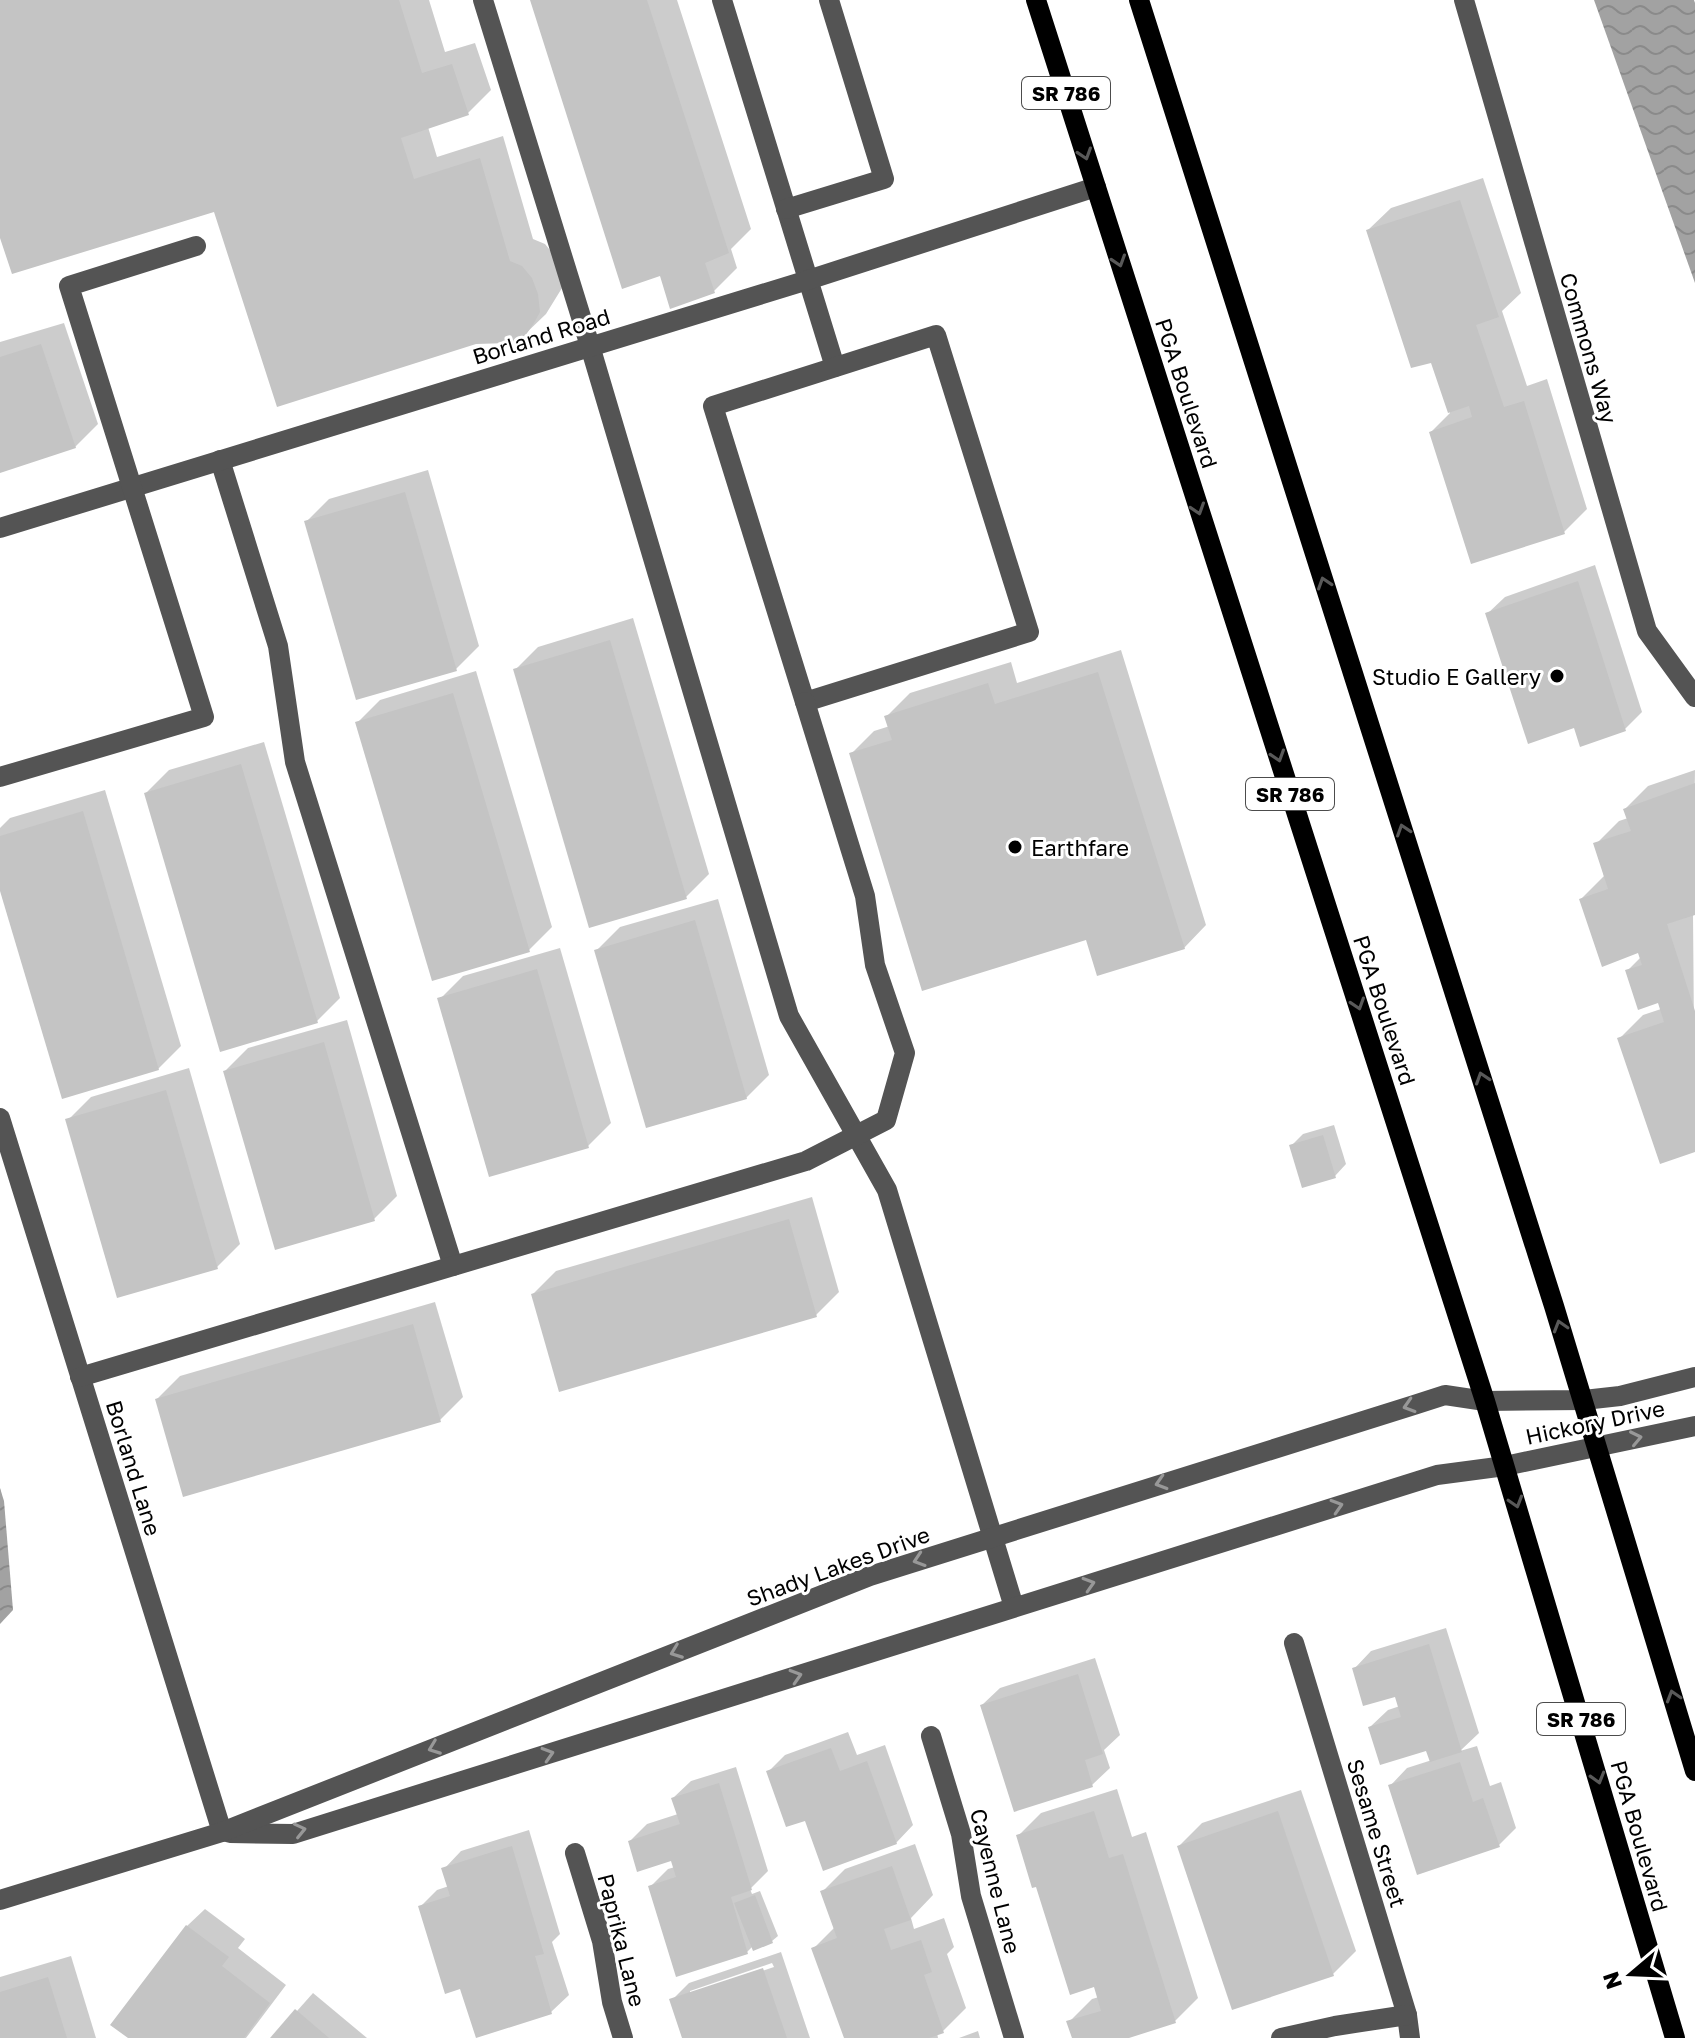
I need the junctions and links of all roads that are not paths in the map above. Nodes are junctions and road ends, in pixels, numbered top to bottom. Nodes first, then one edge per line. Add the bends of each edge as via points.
1 (483, 0) edge
2 (722, 0) edge
3 (829, 0) edge
4 (1036, 0) edge
5 (1139, 0) edge
6 (1464, 0) edge
7 (1096, 187) junction
8 (786, 209) junction
9 (196, 246) dead end
10 (808, 280) junction
11 (590, 346) junction
12 (835, 367) junction
13 (220, 460) junction
14 (131, 488) junction
15 (0, 528) edge
16 (1695, 697) edge
17 (805, 702) junction
18 (0, 777) edge
19 (0, 1118) edge
20 (856, 1135) junction
21 (453, 1266) junction
22 (80, 1377) junction
23 (1695, 1377) edge
24 (1584, 1400) junction
25 (1485, 1401) junction
26 (1695, 1426) edge
27 (1597, 1446) junction
28 (1505, 1466) junction
29 (993, 1536) junction
30 (1014, 1607) junction
31 (1294, 1643) dead end
32 (931, 1736) dead end
33 (1695, 1771) edge
34 (222, 1832) junction
35 (575, 1853) dead end
36 (0, 1900) edge
37 (1407, 2015) junction
38 (623, 2038) edge
39 (1014, 2038) edge
40 (1281, 2038) edge
41 (1410, 2038) edge
42 (1675, 2038) edge

1 - 11 street
2 - 8 street
3 - 8 street via 884,179
4 -> 7 main road, PGA Boulevard / SR 786
24 -> 5 main road
6 - 16 street, Commons Way via 1647,631
7 - 10 street, Borland Road
7 -> 25 main road, PGA Boulevard / SR 786
8 - 10 street
9 - 14 street via 69,286
10 - 11 street, Borland Road
10 - 12 street
11 - 13 street, Borland Road
11 - 20 street via 789,1016
12 - 17 street via 713,406
12 - 17 street via 936,335 1029,632
13 - 14 street, Borland Road
13 - 21 street via 278,646 295,762
14 - 15 street, Borland Road
14 - 18 street via 204,717
17 - 20 street via 865,896 875,965 905,1053 886,1120
19 - 22 street, Borland Lane
20 - 21 street via 806,1161
20 - 29 street via 887,1190
21 - 22 street
22 - 34 street, Borland Lane
23 - 24 street, Hickory Drive
24 - 25 street, Hickory Drive
24 - 27 main road
25 - 28 main road, PGA Boulevard / SR 786
25 -> 29 street, Shady Lakes Drive via 1445,1395
27 -> 26 street, Hickory Drive
27 - 28 street, Hickory Drive
33 -> 27 main road
30 -> 28 street, Shady Lakes Drive via 1437,1475
28 -> 42 main road, PGA Boulevard / SR 786
29 - 30 street
29 -> 34 street, Shady Lakes Drive via 870,1576
34 -> 30 street, Shady Lakes Drive via 293,1834
31 - 37 street, Sesame Street
32 - 39 street, Cayenne Lane
34 - 36 street, Shady Lakes Drive
35 - 38 street, Paprika Lane via 602,1941
37 - 40 street
37 - 41 street, Sesame Street

